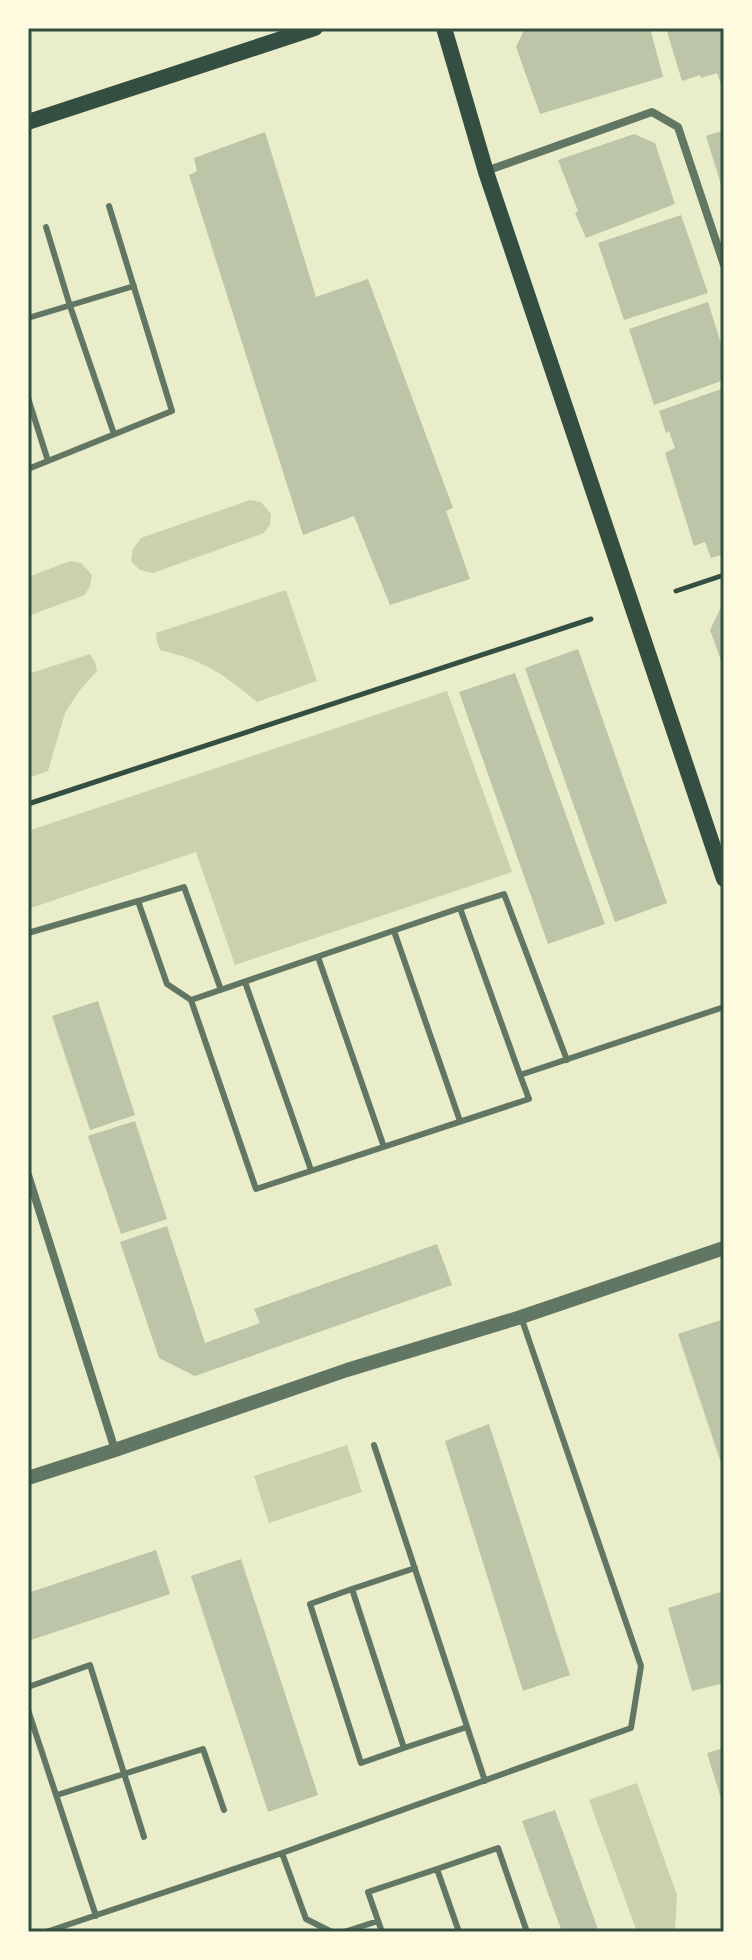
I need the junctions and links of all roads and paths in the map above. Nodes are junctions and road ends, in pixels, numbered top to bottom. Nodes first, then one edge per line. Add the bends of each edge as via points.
1 (315, 28) edge
2 (444, 28) edge
3 (28, 122) edge
4 (486, 172) junction
5 (109, 206) dead end
6 (46, 227) dead end
7 (724, 265) edge
8 (134, 286) junction
9 (70, 306) junction
10 (28, 318) edge
11 (28, 398) edge
12 (114, 434) junction
13 (48, 461) junction
14 (28, 469) edge
15 (724, 575) edge
16 (676, 591) dead end
17 (591, 619) dead end
18 (28, 804) edge
19 (724, 879) edge
20 (138, 901) junction
21 (460, 908) junction
22 (394, 931) junction
23 (28, 933) edge
24 (318, 957) junction
25 (245, 982) junction
26 (221, 990) junction
27 (191, 1000) junction
28 (724, 1007) edge
29 (567, 1060) junction
30 (520, 1075) junction
31 (460, 1121) junction
32 (384, 1147) junction
33 (311, 1170) junction
34 (28, 1175) edge
35 (724, 1248) edge
36 (521, 1317) junction
37 (374, 1445) dead end
38 (115, 1450) junction
39 (28, 1478) edge
40 (415, 1568) junction
41 (352, 1589) junction
42 (28, 1687) edge
43 (28, 1710) edge
44 (467, 1727) junction
45 (404, 1748) junction
46 (125, 1773) junction
47 (485, 1781) junction
48 (57, 1795) junction
49 (224, 1810) dead end
50 (144, 1837) dead end
51 (282, 1853) junction
52 (437, 1869) junction
53 (96, 1916) junction
54 (378, 1921) junction
55 (46, 1932) edge
56 (332, 1932) edge
57 (344, 1932) edge
58 (382, 1932) edge
59 (459, 1932) edge
60 (527, 1932) edge

1 - 3 main road
2 - 4 main road
4 - 7 street via 652,112 678,127
4 - 19 main road
5 - 8 lane
6 - 9 lane
8 - 9 lane
8 - 12 lane via 172,411
9 - 10 lane
9 - 12 lane
11 - 13 lane
12 - 13 lane
13 - 14 lane
15 - 16 path
17 - 18 path
20 - 23 lane
20 - 26 lane via 184,887
20 - 27 lane via 167,984
21 - 22 lane
21 - 29 lane via 504,894
21 - 30 lane
22 - 24 lane
22 - 31 lane
24 - 25 lane
24 - 32 lane
25 - 26 lane
25 - 33 lane
26 - 27 lane
27 - 33 lane via 256,1189
28 - 29 lane
29 - 30 lane
30 - 31 lane via 529,1099
31 - 32 lane
32 - 33 lane
34 - 38 street
35 - 36 street
36 - 38 street
36 - 47 lane via 641,1666 631,1728
37 - 40 lane
38 - 39 street
40 - 41 lane
40 - 44 lane
41 - 45 lane
41 - 45 lane via 310,1604 361,1763
42 - 46 lane via 90,1665
43 - 48 lane
44 - 45 lane
44 - 47 lane
46 - 48 lane
46 - 49 lane via 203,1749
46 - 50 lane
47 - 51 lane
48 - 53 lane
51 - 53 lane
51 - 56 lane via 306,1919
52 - 54 lane via 368,1892
52 - 59 lane
52 - 60 lane via 498,1848
53 - 55 lane
54 - 57 lane
54 - 58 lane

